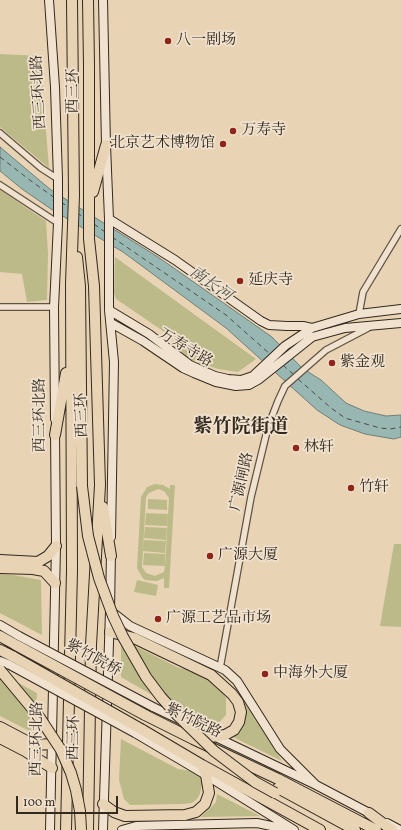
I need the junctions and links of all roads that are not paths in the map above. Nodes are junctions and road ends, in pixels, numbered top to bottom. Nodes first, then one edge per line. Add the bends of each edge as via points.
1 (49, 0) edge
2 (72, 0) edge
3 (88, 0) edge
4 (103, 0) edge
5 (0, 133) edge
6 (106, 145) junction
7 (58, 182) junction
8 (0, 185) edge
9 (89, 206) junction
10 (109, 219) junction
11 (58, 223) junction
12 (73, 227) junction
13 (401, 229) edge
14 (89, 240) junction
15 (0, 307) edge
16 (54, 307) junction
17 (401, 309) edge
18 (109, 310) junction
19 (359, 314) junction
20 (111, 323) junction
21 (401, 323) edge
22 (372, 325) junction
23 (312, 328) junction
24 (71, 349) junction
25 (266, 369) junction
26 (55, 435) junction
27 (100, 485) junction
28 (85, 486) junction
29 (56, 546) junction
30 (111, 556) junction
31 (0, 560) edge
32 (0, 568) edge
33 (55, 583) junction
34 (110, 610) junction
35 (0, 625) edge
36 (110, 632) junction
37 (0, 636) edge
38 (18, 641) junction
39 (0, 650) edge
40 (0, 654) edge
41 (0, 661) edge
42 (12, 661) junction
43 (220, 668) junction
44 (0, 670) edge
45 (0, 680) edge
46 (153, 707) joint
47 (0, 727) edge
48 (138, 731) junction
49 (214, 737) junction
50 (0, 738) edge
51 (193, 739) junction
52 (52, 744) junction
53 (202, 765) junction
54 (52, 768) junction
55 (206, 775) junction
56 (316, 785) junction
57 (276, 790) junction
58 (103, 804) junction
59 (369, 813) junction
60 (50, 830) edge
61 (66, 830) edge
62 (75, 830) edge
63 (81, 830) edge
64 (88, 830) edge
65 (102, 830) edge
66 (122, 830) edge
67 (290, 830) edge
68 (294, 830) edge
69 (320, 830) edge
70 (342, 830) edge
71 (354, 830) edge
72 (376, 830) edge
73 (392, 830) edge
74 (400, 830) edge

1 - 7 street, 西三环北路
2 - 12 highway, 西三环
3 - 9 highway, 西三环
4 - 6 street
5 - 7 street
6 - 9 highway
6 - 10 street
7 - 11 street, 西三环北路
8 - 11 street
9 - 14 highway, 西三环
10 - 18 street
10 - 23 street via 176,260 261,321 273,325
11 - 16 street, 西三环北路
12 - 24 highway, 西三环
12 - 28 highway via 80,286
13 - 19 street via 363,292
14 - 27 highway, 西三环 via 94,286
14 - 28 highway
15 - 16 street
16 - 26 street, 西三环北路
17 - 19 street
18 - 20 street
18 - 25 street, 万寿寺路 via 149,334 190,365 215,376 241,380
19 - 23 street
20 - 25 street, 万寿寺路 via 205,379 236,386 249,385 258,380
20 - 30 street via 114,362
21 - 22 street
22 - 25 street via 344,328 312,337
22 - 43 street, 广源闸路 via 326,350 285,386 268,427 251,497
23 - 25 street via 285,346
24 - 26 highway
24 - 61 highway, 西三环 via 72,570
26 - 29 street, 西三环北路
27 - 30 highway
27 - 64 highway, 西三环 via 92,645
28 - 57 highway, bridge via 88,536 102,585 123,638 146,677 177,715 214,751 255,782
29 - 31 highway via 48,556 38,562
29 - 33 street, 西三环北路
30 - 34 street
32 - 33 highway via 33,568 44,571
33 - 52 street, 西三环北路
34 - 36 street
34 - 43 street via 130,626
35 - 38 street, 紫竹院路
36 - 49 highway via 134,638 211,675 232,694 241,712 239,722 234,730
36 - 58 street
37 - 38 highway, 紫竹院路
38 - 46 street, 紫竹院桥, bridge
38 - 51 highway, 紫竹院路, bridge via 145,715
39 - 42 highway, 紫竹院路
40 - 42 highway
41 - 42 street, 紫竹院路
42 - 48 highway, 紫竹院路, bridge
43 - 56 street via 237,681 280,749
44 - 63 highway, bridge via 40,718 61,750 76,790
45 - 62 highway via 36,723 57,756 70,791
46 - 49 street, 紫竹院路
47 - 52 highway via 34,745
48 - 53 highway, 紫竹院路
48 - 55 street, 紫竹院路
49 - 51 highway
49 - 56 street, 紫竹院路
50 - 54 highway
51 - 72 highway, 紫竹院路 via 278,779
52 - 54 street, 西三环北路
53 - 55 highway
53 - 69 highway, 紫竹院路
54 - 60 street, 西三环北路
55 - 58 highway via 209,793 205,804 196,812 185,815 125,816
55 - 68 street, 紫竹院路
56 - 59 street, 紫竹院路
57 - 70 highway
57 - 71 highway
58 - 65 street
59 - 73 highway
59 - 74 street, 紫竹院路
66 - 67 street via 136,826 257,823

